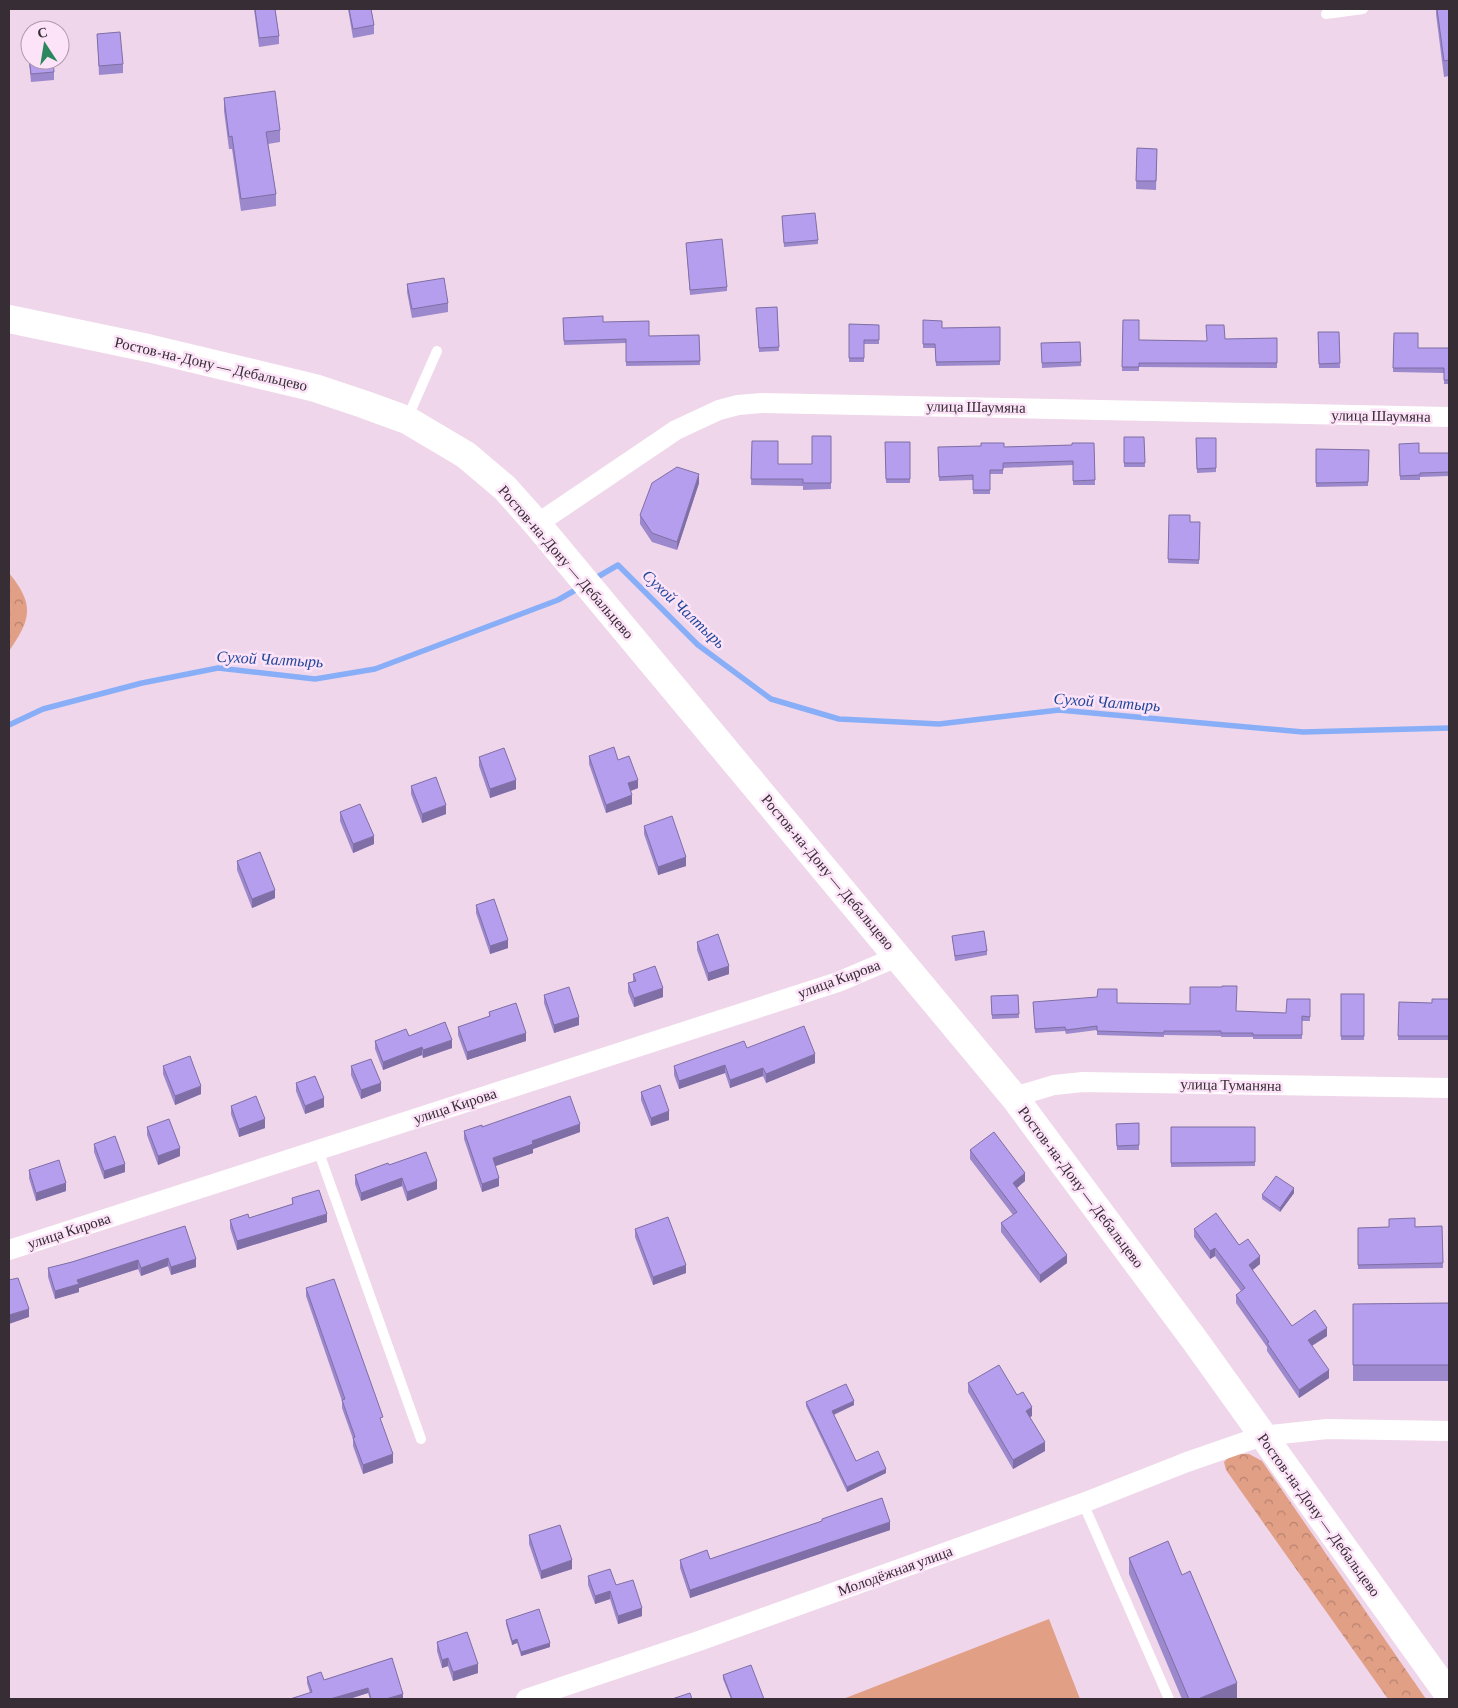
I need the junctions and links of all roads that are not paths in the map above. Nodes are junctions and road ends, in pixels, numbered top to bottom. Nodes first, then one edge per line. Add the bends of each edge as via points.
1 (1363, 9) edge
2 (1326, 14) dead end
3 (9, 319) edge
4 (437, 351) dead end
5 (1449, 417) edge
6 (406, 420) junction
7 (537, 524) junction
8 (899, 956) junction
9 (1449, 1088) edge
10 (1014, 1097) junction
11 (318, 1150) junction
12 (9, 1250) edge
13 (1449, 1431) edge
14 (1262, 1436) junction
15 (421, 1439) dead end
16 (1083, 1503) junction
17 (1449, 1695) edge
18 (526, 1699) edge
19 (1169, 1699) edge

1 - 2 lane
3 - 6 street, Ростов-на-Дону — Дебальцево via 315,388
4 - 6 lane
5 - 7 street, улица Шаумяна via 772,403 738,405 676,430
6 - 7 street, Ростов-на-Дону — Дебальцево via 466,456 505,488
7 - 8 street, Ростов-на-Дону — Дебальцево
8 - 10 street, Ростов-на-Дону — Дебальцево
8 - 11 street, улица Кирова via 829,985
9 - 10 street, улица Туманяна via 1083,1082 1054,1085
10 - 14 street, Ростов-на-Дону — Дебальцево
11 - 12 street, улица Кирова
11 - 15 lane
13 - 14 street, Молодёжная улица via 1327,1430
14 - 16 street, Молодёжная улица
14 - 17 street, Ростов-на-Дону — Дебальцево
16 - 18 street, Молодёжная улица
16 - 19 lane

